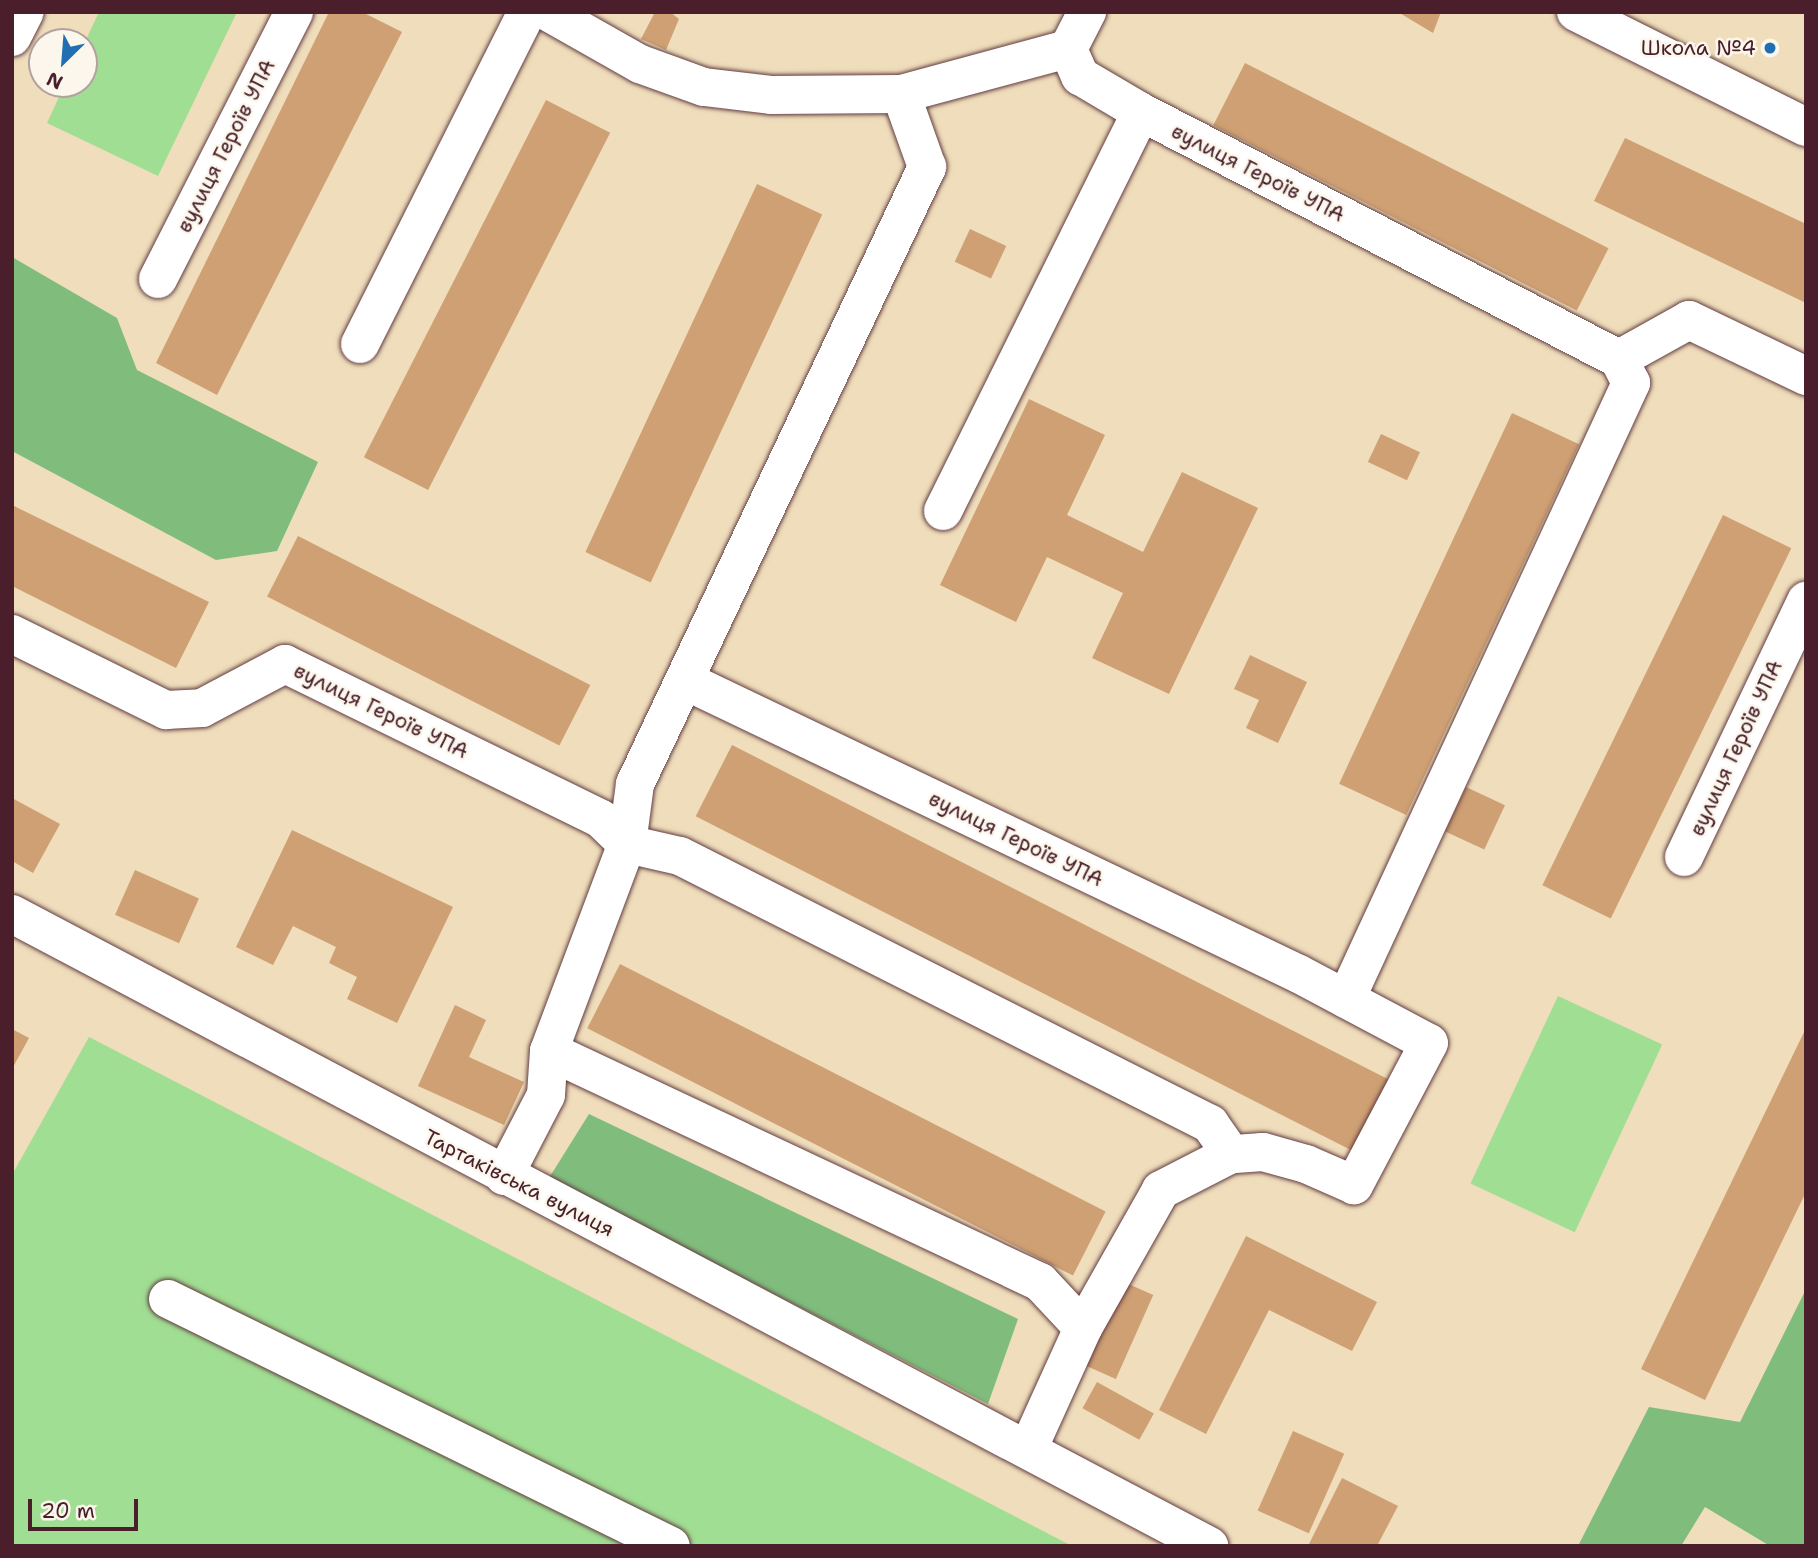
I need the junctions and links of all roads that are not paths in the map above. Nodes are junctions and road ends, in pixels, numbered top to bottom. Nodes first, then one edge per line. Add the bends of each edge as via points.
1 (25, 12) edge
2 (294, 12) edge
3 (527, 12) edge
4 (548, 12) edge
5 (1087, 12) edge
6 (1576, 12) edge
7 (12, 37) edge
8 (1068, 49) junction
9 (901, 94) junction
10 (1141, 112) junction
11 (1806, 127) edge
12 (158, 279) dead end
13 (360, 344) dead end
14 (1619, 359) junction
15 (1806, 376) edge
16 (943, 512) dead end
17 (1806, 601) edge
18 (12, 634) edge
19 (686, 681) junction
20 (627, 844) junction
21 (1684, 857) dead end
22 (12, 914) edge
23 (1346, 999) junction
24 (550, 1051) junction
25 (1231, 1154) junction
26 (504, 1176) junction
27 (168, 1299) dead end
28 (1083, 1328) junction
29 (1029, 1447) junction
30 (671, 1546) edge
31 (1209, 1546) edge

1 - 7 street
2 - 12 street, вулиця Героїв УПА
3 - 13 street
4 - 9 street via 640,64 704,87 771,95
5 - 8 street
6 - 11 street
8 - 9 street
8 - 10 street, вулиця Героїв УПА via 1080,76
9 - 19 street via 927,167
10 - 14 street, вулиця Героїв УПА
10 - 16 street
14 - 15 street via 1689,320
14 - 23 street via 1631,383
17 - 21 street, вулиця Героїв УПА
18 - 20 street, вулиця Героїв УПА via 166,710 202,708 285,664 601,819
19 - 20 street via 635,784
19 - 23 street, вулиця Героїв УПА
20 - 24 street
20 - 25 street via 680,856 1210,1124
22 - 26 street, Тартаківська вулиця
23 - 25 street, вулиця Героїв УПА via 1429,1043 1354,1185 1263,1152
24 - 26 street via 546,1094
24 - 28 street via 1040,1282
25 - 28 street, вулиця Героїв УПА via 1161,1190
26 - 29 street, Тартаківська вулиця
27 - 30 street
28 - 29 street
29 - 31 street, Тартаківська вулиця

